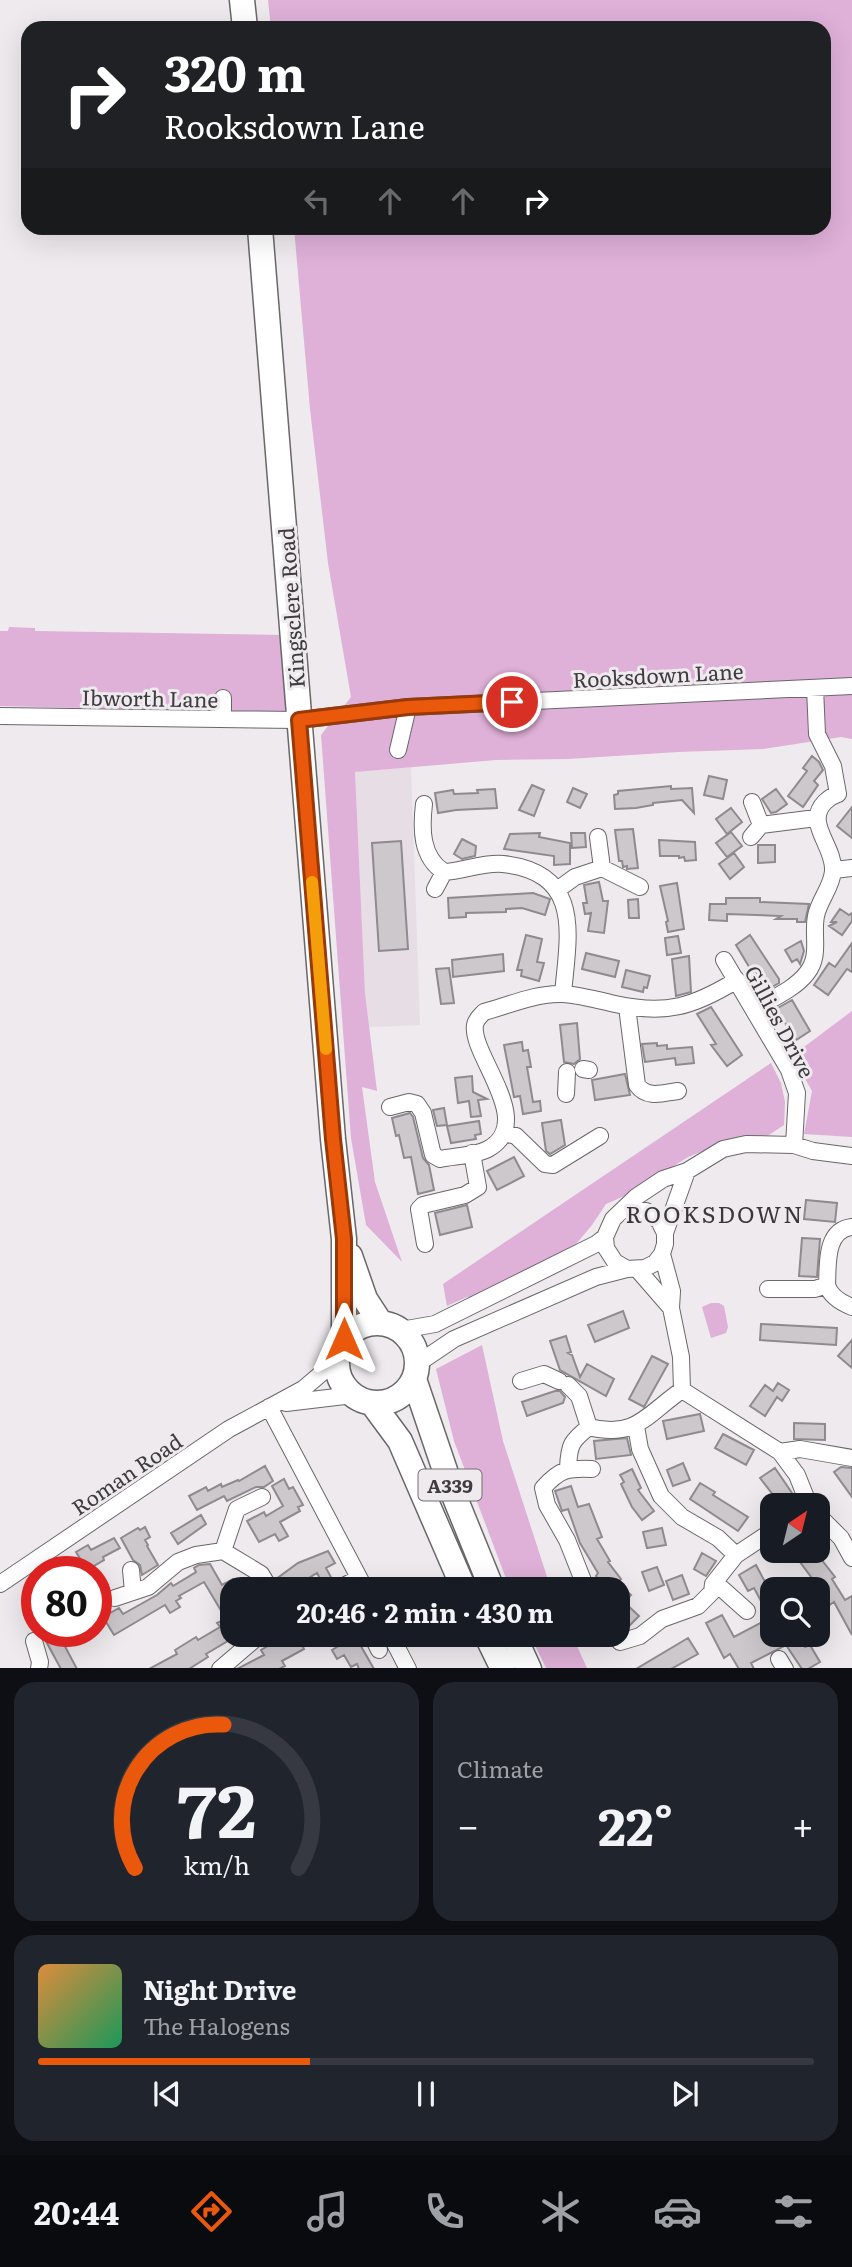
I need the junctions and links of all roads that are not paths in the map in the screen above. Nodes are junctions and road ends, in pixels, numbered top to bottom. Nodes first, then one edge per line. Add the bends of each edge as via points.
1 (242, 0) edge
2 (244, 21) edge
3 (261, 235) edge
4 (852, 686) edge
5 (815, 688) junction
6 (223, 698) dead end
7 (408, 707) junction
8 (0, 716) edge
9 (223, 719) junction
10 (299, 720) junction
11 (398, 750) dead end
12 (845, 797) edge
13 (752, 802) dead end
14 (420, 815) dead end
15 (816, 818) junction
16 (598, 837) dead end
17 (602, 868) junction
18 (852, 868) edge
19 (834, 870) junction
20 (444, 872) junction
21 (640, 887) dead end
22 (435, 889) dead end
23 (557, 890) junction
24 (724, 960) dead end
25 (737, 980) junction
26 (563, 994) junction
27 (627, 1007) junction
28 (754, 1009) junction
29 (580, 1070) dead end
30 (678, 1091) dead end
31 (566, 1094) dead end
32 (390, 1107) dead end
33 (504, 1132) junction
34 (600, 1136) dead end
35 (794, 1145) junction
36 (472, 1153) junction
37 (852, 1156) edge
38 (687, 1171) junction
39 (624, 1210) junction
40 (852, 1227) edge
41 (665, 1233) junction
42 (605, 1237) junction
43 (344, 1239) junction
44 (425, 1244) dead end
45 (662, 1254) junction
46 (633, 1269) junction
47 (827, 1285) junction
48 (768, 1289) dead end
49 (852, 1307) edge
50 (671, 1308) junction
51 (390, 1326) junction
52 (340, 1350) junction
53 (416, 1371) junction
54 (521, 1381) dead end
55 (682, 1390) junction
56 (363, 1399) junction
57 (274, 1405) junction
58 (636, 1426) junction
59 (589, 1427) junction
60 (780, 1452) junction
61 (832, 1453) junction
62 (852, 1458) edge
63 (568, 1468) junction
64 (592, 1469) dead end
65 (797, 1475) junction
66 (804, 1493) edge
67 (262, 1497) dead end
68 (830, 1527) edge
69 (760, 1539) edge
70 (223, 1551) junction
71 (736, 1555) junction
72 (852, 1558) edge
73 (131, 1570) dead end
74 (263, 1577) edge
75 (359, 1577) edge
76 (459, 1577) edge
77 (487, 1577) edge
78 (582, 1577) edge
79 (0, 1584) edge
80 (713, 1584) junction
81 (133, 1592) junction
82 (115, 1598) dead end
83 (747, 1611) dead end
84 (630, 1637) edge
85 (36, 1647) edge
86 (247, 1647) edge
87 (378, 1647) edge
88 (397, 1647) edge
89 (492, 1647) edge
90 (519, 1647) edge
91 (379, 1650) dead end
92 (225, 1667) edge
93 (39, 1668) edge
94 (408, 1668) edge
95 (503, 1668) edge
96 (529, 1668) edge

1 - 2 highway
3 - 10 highway, Kingsclere Road
4 - 5 street, Rooksdown Lane
5 - 7 street, Rooksdown Lane
5 - 12 street via 817,734
6 - 9 street
7 - 10 street, Rooksdown Lane
7 - 11 street
8 - 9 street, Ibworth Lane
9 - 10 street, Ibworth Lane
10 - 43 highway, Kingsclere Road
12 - 15 street via 827,800
13 - 15 street via 756,831
14 - 20 street via 427,852 433,865
15 - 19 street
16 - 17 street
17 - 21 street
17 - 23 street via 575,877
18 - 19 street
19 - 28 street via 816,914 813,963 796,982
20 - 22 street
20 - 23 street via 501,863 531,871
23 - 26 street via 568,915
24 - 25 street, Gillies Drive
25 - 27 street via 697,1003 651,1010
25 - 28 street, Gillies Drive
26 - 27 street
26 - 33 street via 484,1012 477,1018 478,1044 502,1098
27 - 30 street via 637,1085 649,1094
28 - 35 street, Gillies Drive via 797,1093
29 - 31 street
32 - 36 street via 417,1104 433,1155 440,1159
33 - 34 street via 516,1136 545,1164 553,1165
33 - 36 street via 487,1150
35 - 37 street
35 - 38 street via 746,1144 723,1149
36 - 44 street via 478,1187 419,1209
38 - 39 street via 663,1179
38 - 41 street
39 - 41 street via 646,1211 659,1220
39 - 42 street via 613,1219
40 - 47 street via 833,1236
41 - 45 street
42 - 46 street via 611,1258
42 - 51 street via 435,1324
43 - 51 highway, Kingsclere Road via 365,1299
43 - 52 highway, Kingsclere Road
45 - 46 street via 654,1263
45 - 50 street via 672,1291
46 - 50 street
46 - 53 street via 596,1277 454,1339
47 - 48 street
47 - 49 street via 841,1303
50 - 55 street
51 - 52 highway via 359,1326
51 - 53 highway via 410,1339 416,1351
52 - 56 highway via 340,1380
52 - 57 street, Roman Road via 303,1389
53 - 56 highway via 407,1390 397,1398 385,1402
53 - 77 highway, A339 via 451,1488
54 - 59 street via 544,1374 564,1383 579,1396
55 - 58 street
55 - 60 street
56 - 57 street, Roman Road
56 - 76 highway, A339 via 400,1441
57 - 75 street
57 - 79 street, Roman Road
58 - 59 street via 609,1432
58 - 71 street via 640,1449 661,1496 682,1517 718,1538
59 - 63 street via 569,1448
60 - 61 street
60 - 65 street
61 - 62 street
61 - 65 street via 809,1462
63 - 64 street
63 - 78 street via 543,1488
65 - 66 street
67 - 70 street via 237,1509
68 - 72 street
69 - 71 street
70 - 74 street
70 - 81 street via 178,1562 148,1587
71 - 80 street
73 - 81 street
80 - 83 street
80 - 84 street via 712,1592 698,1606 659,1611 640,1636
81 - 82 street
85 - 93 street
86 - 92 street
87 - 91 street
88 - 94 street
89 - 95 highway
90 - 96 highway

